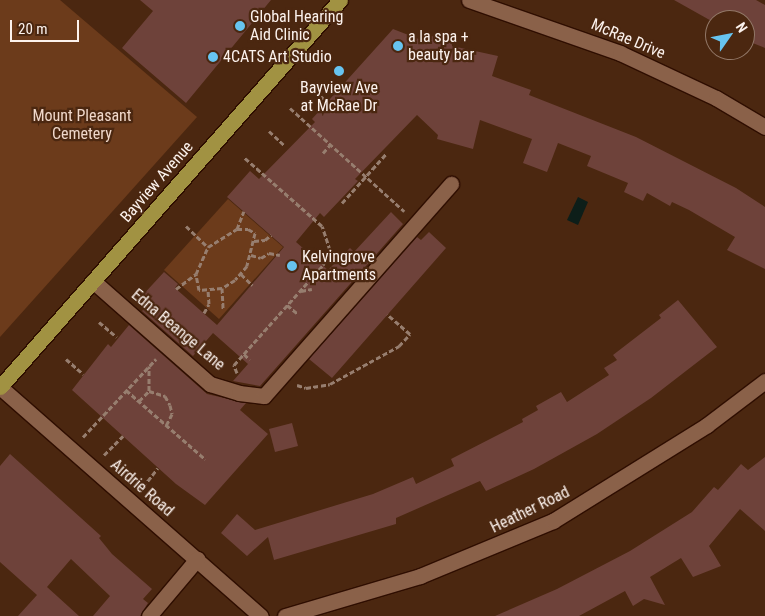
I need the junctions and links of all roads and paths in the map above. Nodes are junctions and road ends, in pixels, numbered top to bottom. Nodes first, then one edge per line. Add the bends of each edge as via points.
1 (340, 0) edge
2 (470, 0) edge
3 (310, 86) dead end
4 (326, 100) dead end
5 (290, 108) dead end
6 (765, 127) edge
7 (269, 131) dead end
8 (330, 145) junction
9 (285, 146) dead end
10 (323, 153) dead end
11 (386, 154) dead end
12 (245, 158) dead end
13 (366, 176) junction
14 (451, 184) dead end
15 (342, 203) dead end
16 (244, 211) dead end
17 (417, 222) junction
18 (186, 226) dead end
19 (237, 229) junction
20 (271, 235) dead end
21 (254, 241) junction
22 (208, 246) junction
23 (330, 250) junction
24 (251, 255) junction
25 (280, 255) dead end
26 (339, 257) dead end
27 (196, 274) junction
28 (241, 274) junction
29 (94, 281) junction
30 (252, 285) dead end
31 (222, 288) junction
32 (176, 289) dead end
33 (312, 289) dead end
34 (208, 291) junction
35 (299, 291) junction
36 (288, 304) junction
37 (222, 310) dead end
38 (204, 313) dead end
39 (298, 314) dead end
40 (387, 314) dead end
41 (99, 322) dead end
42 (117, 337) dead end
43 (169, 348) junction
44 (244, 354) junction
45 (66, 360) dead end
46 (250, 360) dead end
47 (149, 366) junction
48 (83, 374) dead end
49 (280, 376) junction
50 (765, 381) edge
51 (0, 387) edge
52 (126, 390) junction
53 (149, 390) junction
54 (239, 393) junction
55 (139, 401) junction
56 (166, 426) junction
57 (122, 436) dead end
58 (83, 437) dead end
59 (104, 455) dead end
60 (205, 459) dead end
61 (158, 468) dead end
62 (141, 488) dead end
63 (197, 559) junction
64 (148, 616) edge
65 (261, 616) edge
66 (285, 616) edge

1 - 29 main road, Bayview Avenue
2 - 6 street, McRae Drive via 620,52 716,98
3 - 4 path
5 - 8 path
7 - 9 path
8 - 10 path
8 - 13 path
11 - 13 path
12 - 23 path via 322,226
13 - 15 path
13 - 17 path
14 - 17 street, Edna Beange Lane
16 - 19 path
17 - 49 street, Edna Beange Lane
18 - 22 path
19 - 21 path via 252,230
19 - 22 path
20 - 21 path via 265,240
21 - 24 path
22 - 27 path
23 - 26 path
23 - 35 path via 323,265
24 - 25 path via 261,258 269,253
24 - 28 path
27 - 32 path
27 - 34 path via 196,287 202,292
28 - 30 path
28 - 31 path
29 - 43 street, Edna Beange Lane
29 - 51 main road, Bayview Avenue
31 - 34 path
31 - 37 path
33 - 35 path
34 - 38 path via 209,304
35 - 36 path
36 - 39 path
36 - 44 path
40 - 49 path via 410,334 376,360 320,386 306,388
41 - 42 path
43 - 47 path
43 - 54 street, Edna Beange Lane via 210,384
44 - 46 path
44 - 54 path via 234,365
45 - 48 path
47 - 52 path
47 - 53 path
49 - 54 street, Edna Beange Lane via 264,396
50 - 66 street, Heather Road via 707,425 553,521 420,576
51 - 63 street, Airdrie Road
52 - 55 path
52 - 58 path
53 - 55 path
53 - 56 path via 165,396 170,405 172,414
55 - 56 path
56 - 60 path
57 - 59 path
61 - 62 path
63 - 64 street
63 - 65 street, Airdrie Road

